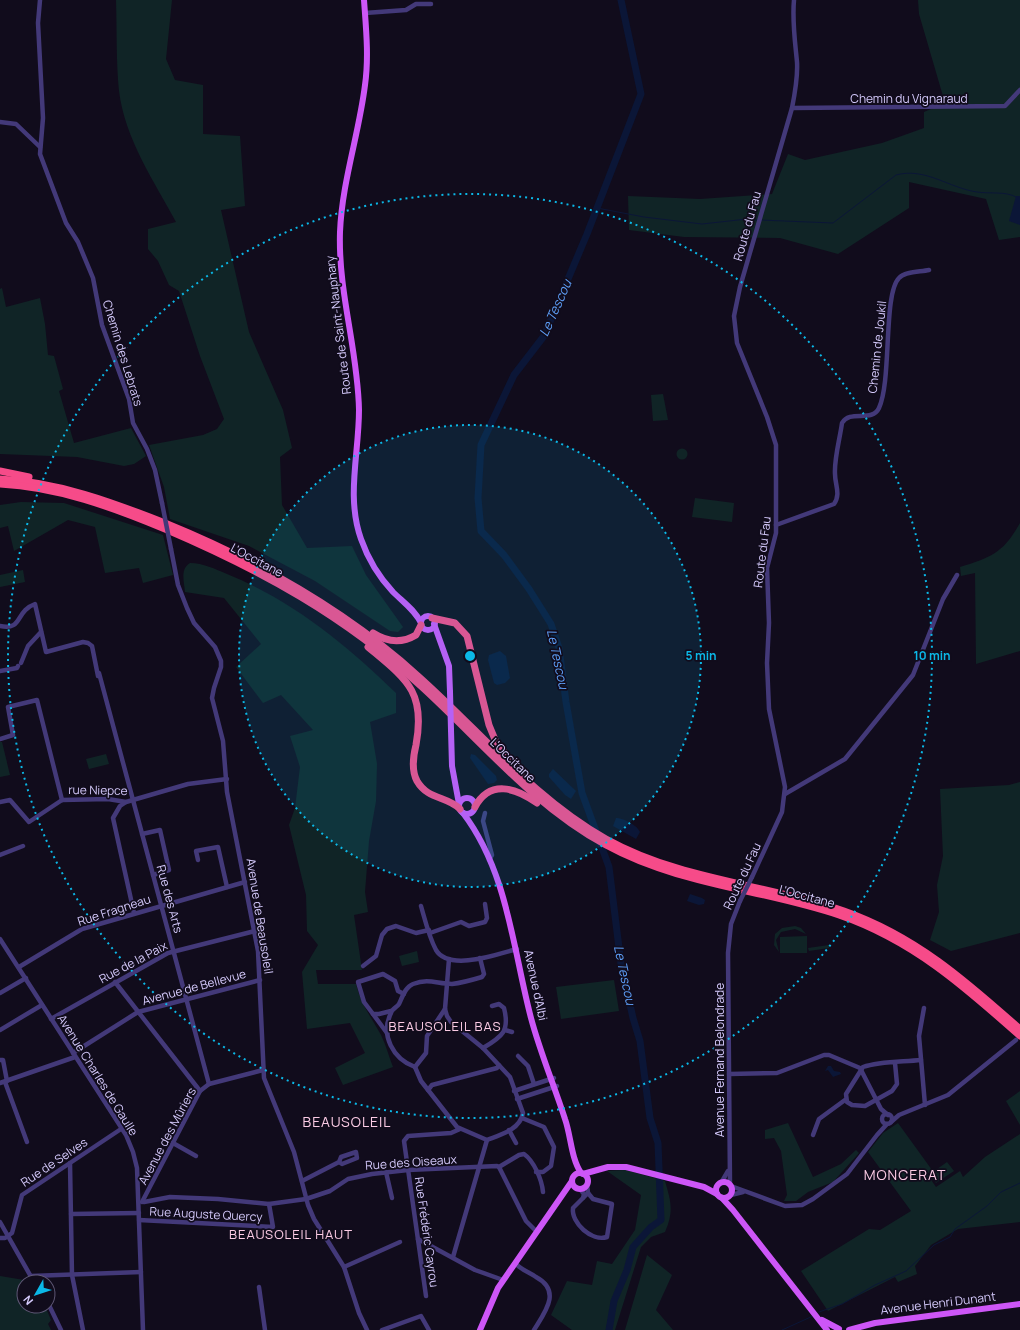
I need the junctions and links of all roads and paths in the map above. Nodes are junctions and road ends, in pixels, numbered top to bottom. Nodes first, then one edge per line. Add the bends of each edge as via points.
1 (40, 0) edge
2 (364, 0) edge
3 (794, 0) edge
4 (430, 4) dead end
5 (365, 13) junction
6 (1020, 90) edge
7 (792, 108) junction
8 (0, 122) edge
9 (40, 146) junction
10 (929, 270) dead end
11 (0, 472) edge
12 (0, 479) edge
13 (0, 484) edge
14 (0, 488) edge
15 (63, 488) junction
16 (46, 490) junction
17 (776, 525) junction
18 (171, 549) joint
19 (957, 575) dead end
20 (410, 607) junction
21 (332, 612) junction
22 (431, 620) junction
23 (421, 624) junction
24 (0, 626) edge
25 (427, 630) junction
26 (41, 632) junction
27 (442, 645) junction
28 (0, 672) edge
29 (0, 739) edge
30 (227, 779) junction
31 (456, 787) junction
32 (540, 793) junction
33 (785, 794) junction
34 (468, 798) junction
35 (62, 800) junction
36 (133, 800) junction
37 (0, 802) edge
38 (126, 802) junction
39 (461, 809) junction
40 (474, 809) junction
41 (485, 813) dead end
42 (472, 826) junction
43 (575, 826) junction
44 (142, 834) junction
45 (609, 843) junction
46 (23, 846) dead end
47 (0, 855) edge
48 (198, 860) dead end
49 (489, 860) junction
50 (153, 875) junction
51 (245, 882) junction
52 (227, 887) junction
53 (485, 904) dead end
54 (161, 905) junction
55 (421, 906) dead end
56 (134, 913) junction
57 (255, 932) junction
58 (429, 932) junction
59 (0, 939) edge
60 (174, 950) junction
61 (517, 950) junction
62 (728, 953) joint
63 (480, 958) junction
64 (449, 959) junction
65 (363, 966) dead end
66 (19, 967) junction
67 (26, 978) junction
68 (260, 980) junction
69 (115, 982) junction
70 (447, 984) junction
71 (0, 993) edge
72 (404, 994) junction
73 (187, 1000) junction
74 (42, 1005) junction
75 (492, 1006) dead end
76 (445, 1008) junction
77 (924, 1008) dead end
78 (391, 1011) junction
79 (138, 1012) junction
80 (373, 1014) junction
81 (439, 1016) junction
82 (51, 1019) junction
83 (449, 1019) junction
84 (1020, 1029) edge
85 (0, 1030) edge
86 (505, 1030) junction
87 (512, 1032) dead end
88 (387, 1033) junction
89 (1018, 1038) edge
90 (483, 1048) junction
91 (74, 1055) junction
92 (518, 1056) dead end
93 (0, 1060) edge
94 (921, 1060) junction
95 (895, 1063) junction
96 (499, 1065) junction
97 (415, 1066) junction
98 (263, 1070) junction
99 (861, 1070) junction
100 (729, 1074) junction
101 (552, 1078) junction
102 (4, 1082) edge
103 (209, 1084) junction
104 (534, 1084) junction
105 (556, 1086) junction
106 (428, 1090) junction
107 (200, 1091) junction
108 (514, 1091) junction
109 (517, 1100) junction
110 (845, 1100) junction
111 (876, 1100) junction
112 (925, 1105) junction
113 (881, 1109) junction
114 (888, 1115) junction
115 (899, 1115) junction
116 (522, 1118) junction
117 (882, 1119) junction
118 (889, 1123) junction
119 (121, 1128) junction
120 (460, 1130) junction
121 (509, 1130) junction
122 (813, 1135) dead end
123 (877, 1135) junction
124 (486, 1140) junction
125 (27, 1142) dead end
126 (516, 1143) dead end
127 (172, 1144) junction
128 (573, 1151) junction
129 (196, 1156) dead end
130 (339, 1162) dead end
131 (70, 1163) junction
132 (478, 1167) junction
133 (499, 1167) junction
134 (608, 1167) junction
135 (729, 1167) junction
136 (408, 1170) junction
137 (386, 1172) junction
138 (536, 1172) junction
139 (582, 1174) junction
140 (573, 1179) junction
141 (302, 1181) junction
142 (588, 1182) junction
143 (720, 1184) junction
144 (731, 1186) junction
145 (704, 1188) junction
146 (579, 1189) junction
147 (543, 1192) dead end
148 (744, 1192) junction
149 (588, 1193) junction
150 (731, 1195) junction
151 (720, 1196) junction
152 (392, 1198) dead end
153 (561, 1198) junction
154 (583, 1198) junction
155 (306, 1200) junction
156 (141, 1202) junction
157 (269, 1204) junction
158 (733, 1210) junction
159 (138, 1213) junction
160 (71, 1214) junction
161 (139, 1220) junction
162 (0, 1222) edge
163 (537, 1232) junction
164 (9, 1236) junction
165 (0, 1238) edge
166 (418, 1239) junction
167 (400, 1242) dead end
168 (453, 1257) junction
169 (515, 1263) junction
170 (344, 1267) junction
171 (141, 1272) junction
172 (30, 1274) edge
173 (56, 1275) edge
174 (72, 1275) junction
175 (503, 1280) junction
176 (259, 1286) dead end
177 (426, 1296) dead end
178 (1020, 1304) edge
179 (53, 1314) edge
180 (818, 1316) junction
181 (857, 1328) edge
182 (61, 1330) edge
183 (83, 1330) edge
184 (143, 1330) edge
185 (265, 1330) edge
186 (367, 1330) edge
187 (382, 1330) edge
188 (429, 1330) edge
189 (480, 1330) edge
190 (534, 1330) edge
191 (828, 1330) edge
192 (839, 1330) edge
193 (849, 1330) edge

1 - 9 street, Chemin des Lebrats via 38,23 43,118
2 - 5 main road, Route de Saint-Nauphary
3 - 7 street, Route du Fau via 793,24 797,63
4 - 5 street via 416,4 406,10
5 - 20 main road, Route de Saint-Nauphary via 365,84 345,192 340,241 342,285 358,396 353,503 359,533 369,559 387,585
6 - 7 street, Chemin du Vignaraud via 1005,106
7 - 17 street, Route du Fau via 734,316 737,343 776,446
8 - 9 street via 16,124
9 - 18 street, Chemin des Lebrats, bridge via 40,154 66,223 78,242 93,278 102,325 129,399 133,423 155,470
10 - 17 street, Chemin de Joukil via 899,277 895,285 890,309 884,391 880,406 874,413 850,416 842,423 835,473 837,499 834,504
11 - 15 highway via 43,480
12 - 15 highway, L'Occitane
13 - 16 highway, L'Occitane
14 - 16 highway
15 - 21 highway, L'Occitane via 124,507 216,544 275,574
16 - 21 highway, L'Occitane via 113,509 214,550
17 - 33 street, Route du Fau via 767,568 767,662 769,709 781,761
18 - 30 street, Avenue de Beausoleil via 178,585 187,608 194,623 216,647 221,661 212,698 223,741
19 - 33 street via 943,599 913,675 845,759
20 - 22 main road, Route de Saint-Nauphary
20 - 23 main road, Route de Saint-Nauphary
21 - 23 highway via 390,641 412,638
21 - 32 highway, L'Occitane via 378,642 415,673
21 - 39 highway via 409,685 419,710 419,729 413,760 416,778 429,794
21 - 43 highway, L'Occitane via 411,677 536,797
22 - 23 main road via 423,619
22 - 25 main road via 432,628
22 - 27 main road
22 - 32 highway via 451,621 464,632 470,644 493,734 502,750
23 - 25 main road, Route de Saint-Nauphary
24 - 26 street via 12,626 20,620 22,612 27,607 35,604
25 - 27 main road
26 - 28 street via 28,646 17,668
26 - 36 street, Rue des Arts via 46,652 88,643 92,646
27 - 31 main road, bridge via 449,666 452,766
29 - 35 street via 14,735 8,706 37,700
30 - 36 street, rue Niepce via 192,783
30 - 51 street, Avenue de Beausoleil via 227,792
31 - 34 main road
31 - 39 main road
32 - 45 highway, L'Occitane
33 - 62 street, Route du Fau, bridge via 778,824 731,924
34 - 39 main road via 463,799
34 - 40 main road via 474,803
35 - 37 street via 29,822 10,800
35 - 38 street, rue Niepce via 108,799
36 - 38 street, rue Niepce
36 - 44 street, Rue des Arts
38 - 56 street via 120,806 113,818
39 - 40 main road via 469,814
39 - 42 main road, Avenue d'Albi
40 - 42 main road
40 - 43 highway via 482,797 492,791 511,789
41 - 49 street via 482,821 492,855
42 - 49 main road, Avenue d'Albi
43 - 45 highway, L'Occitane
44 - 50 street, Rue des Arts
44 - 50 street via 160,830 169,870
45 - 84 highway, L'Occitane via 674,868 818,903 876,924 942,962
45 - 89 highway, L'Occitane via 639,861 673,873 816,908 873,929 939,967
46 - 47 street
48 - 52 street via 196,851 218,847
49 - 61 main road, Avenue d'Albi via 508,914
50 - 54 street, Rue des Arts
51 - 52 street, Rue Fragneau
51 - 57 street, Avenue de Beausoleil
52 - 54 street, Rue Fragneau
53 - 58 street via 485,922 469,926 461,922
54 - 56 street, Rue Fragneau
54 - 60 street, Rue des Arts
55 - 58 street
56 - 66 street, Rue Fragneau via 82,928
57 - 60 street, Rue de la Paix
57 - 68 street, Avenue de Beausoleil
58 - 64 street via 436,951
58 - 65 street via 416,933 396,926 387,930 382,935 376,956
59 - 66 street, Avenue Charles de Gaulle
60 - 69 street, Rue de la Paix
60 - 73 street, Rue des Arts
61 - 63 street
61 - 101 main road, Avenue d'Albi via 531,1019
62 - 100 street, Avenue Fernand Belondrade
63 - 64 street via 460,962
63 - 70 street via 484,974 482,977
64 - 70 street
66 - 67 street, Avenue Charles de Gaulle
67 - 71 street
67 - 74 street, Avenue Charles de Gaulle
68 - 73 street, Avenue de Bellevue
68 - 98 street, Avenue de Beausoleil
69 - 79 street
69 - 82 street, Rue de la Paix
70 - 72 street via 433,980 413,984
70 - 76 street
72 - 78 street
72 - 80 street via 398,991 395,981 383,974 358,979 364,1002
73 - 79 street, Avenue de Bellevue
73 - 103 street, Rue des Arts
74 - 82 street, Avenue Charles de Gaulle
74 - 85 street
75 - 86 street via 500,1004 504,1008
76 - 81 street
76 - 83 street
77 - 94 street via 919,1036
78 - 80 street
78 - 88 street
79 - 91 street, Avenue de Bellevue
79 - 107 street
80 - 88 street
81 - 83 street
81 - 97 street via 427,1036 426,1053
82 - 91 street, Avenue Charles de Gaulle
83 - 90 street
86 - 87 street
86 - 90 street via 499,1038
88 - 97 street via 397,1055 404,1062
89 - 112 street via 948,1095
90 - 96 street
91 - 102 street, Avenue de Bellevue
91 - 119 street, Avenue Charles de Gaulle
92 - 104 street via 528,1066
93 - 102 street via 3,1060 5,1066
94 - 95 street
94 - 112 street
95 - 99 street via 868,1066
95 - 111 street via 896,1086 892,1092
96 - 106 street via 496,1068 432,1085
96 - 108 street via 510,1077
97 - 106 street
98 - 103 street, Avenue des Mûriers
98 - 141 street, Avenue de Beausoleil via 267,1087 294,1152
99 - 100 street via 853,1064 827,1055 777,1073
99 - 110 street
99 - 111 street
100 - 135 street, Avenue Fernand Belondrade
101 - 104 street
101 - 105 main road, Avenue d'Albi
102 - 125 street
103 - 107 street, Avenue des Mûriers
104 - 108 street
105 - 109 street
105 - 128 main road, Avenue d'Albi
106 - 120 street
107 - 127 street, Avenue des Mûriers
108 - 109 street
109 - 116 street via 521,1106
110 - 111 street via 852,1105 861,1106
110 - 122 street via 819,1119
111 - 113 street
112 - 115 street
113 - 114 street
113 - 117 street
114 - 115 street
114 - 117 street
114 - 118 street via 891,1117
115 - 118 street
116 - 121 street
116 - 138 street via 544,1127 554,1147 552,1166 549,1170
117 - 118 street
117 - 123 street
118 - 123 street
119 - 131 street, Rue de Selves
119 - 156 street, Avenue Charles de Gaulle via 133,1152
120 - 124 street
120 - 136 street, Rue Frédéric Cayrou via 405,1137
121 - 124 street
121 - 126 street
123 - 148 street via 847,1174 808,1202 792,1207 785,1206
124 - 132 street
127 - 129 street
127 - 156 street, Avenue des Mûriers
128 - 139 main road, Avenue d'Albi
128 - 140 main road, Avenue d'Albi
130 - 141 street
131 - 160 street
131 - 164 street, Rue de Selves via 22,1195
132 - 133 street, Rue des Oiseaux
132 - 136 street, Rue des Oiseaux
132 - 168 street
133 - 138 street, Rue des Oiseaux via 524,1154
133 - 163 street via 526,1221
134 - 139 main road
134 - 142 main road via 592,1176
134 - 145 main road via 626,1167
135 - 143 street, Avenue Fernand Belondrade
135 - 144 street, Avenue Fernand Belondrade
136 - 137 street, Rue des Oiseaux
136 - 166 street, Rue Frédéric Cayrou
137 - 152 street
137 - 155 street, Rue des Oiseaux via 348,1179
138 - 147 street, Rue des Oiseaux
139 - 140 main road
139 - 142 main road
140 - 146 main road via 573,1185
140 - 153 main road
141 - 155 street, Avenue de Beausoleil
142 - 146 main road via 585,1187
142 - 149 street
143 - 144 main road via 726,1182
143 - 145 main road
143 - 151 main road
144 - 148 street
144 - 150 main road
145 - 151 main road
146 - 153 main road
146 - 154 street via 584,1194
148 - 150 street
149 - 154 street
149 - 154 street via 591,1198 611,1203 613,1207 607,1237 590,1235 575,1219 574,1205
150 - 151 main road
150 - 158 main road
151 - 158 main road
153 - 163 main road
155 - 157 street, Rue des Oiseaux
155 - 170 street, Avenue de Beausoleil via 314,1219
156 - 157 street, Rue des Oiseaux via 170,1197
156 - 159 street, Avenue Charles de Gaulle
157 - 161 street, Rue Auguste Quercy via 273,1227
158 - 180 main road
159 - 160 street
159 - 161 street, Avenue Charles de Gaulle
160 - 174 street
161 - 171 street, Avenue Charles de Gaulle
162 - 164 street
163 - 169 main road
164 - 165 street
164 - 172 street
166 - 168 street
166 - 177 street, Rue Frédéric Cayrou
167 - 170 street
168 - 175 street via 475,1270
169 - 175 main road
169 - 190 street via 544,1282 550,1292 548,1308
170 - 186 street, Avenue de Beausoleil
171 - 174 street
171 - 184 street, Avenue Charles de Gaulle
173 - 174 street
174 - 183 street
175 - 189 main road
176 - 185 street
178 - 181 main road, Avenue Henri Dunant via 874,1323
179 - 182 street
180 - 191 main road
180 - 192 main road
181 - 193 main road, Avenue Henri Dunant
187 - 188 street via 421,1316

